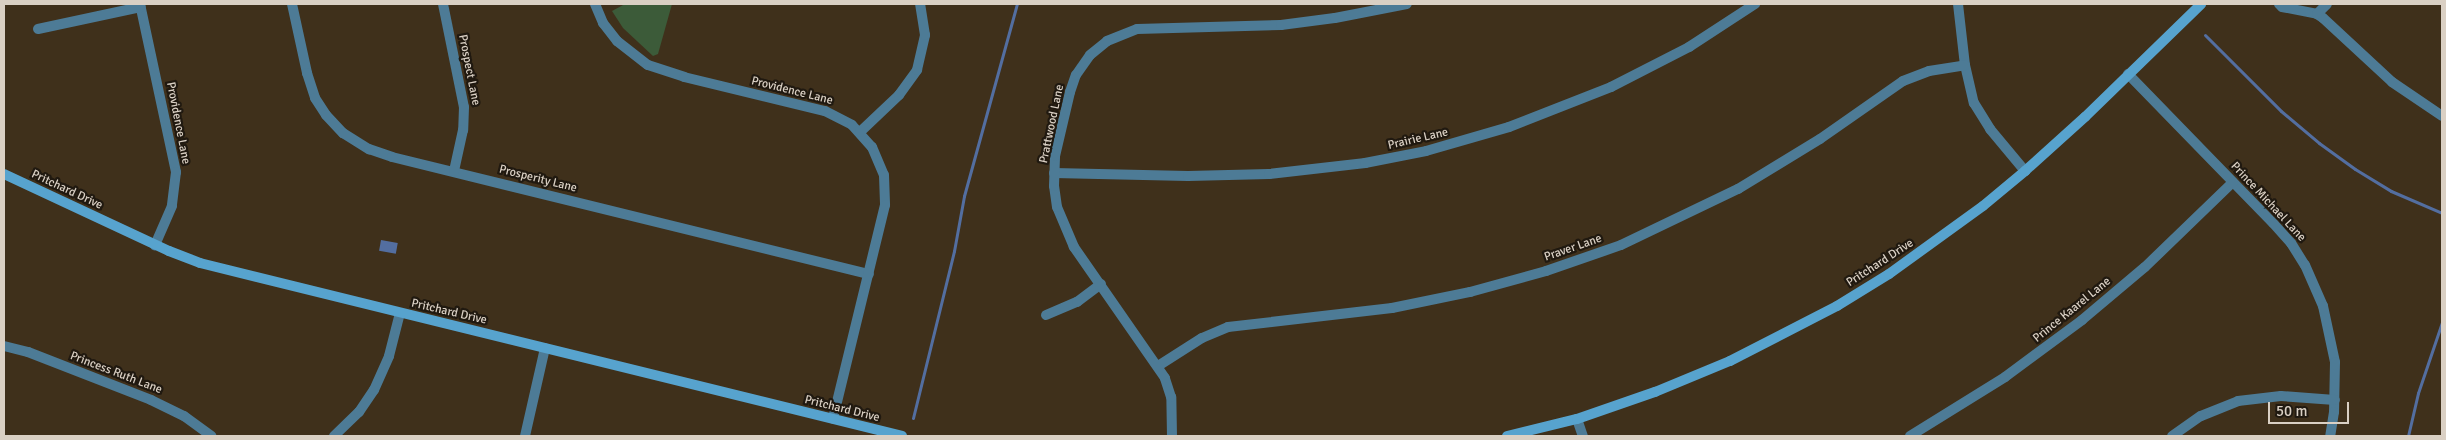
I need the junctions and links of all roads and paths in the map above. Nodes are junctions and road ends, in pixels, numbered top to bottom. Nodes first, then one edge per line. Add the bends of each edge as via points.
1 (292, 4) edge
2 (443, 4) edge
3 (595, 4) edge
4 (920, 4) edge
5 (1407, 4) edge
6 (1755, 4) edge
7 (1958, 4) edge
8 (2201, 4) edge
9 (2279, 4) edge
10 (2298, 4) edge
11 (2327, 4) edge
12 (141, 6) edge
13 (2306, 12) junction
14 (2317, 14) junction
15 (38, 30) dead end
16 (1965, 65) junction
17 (2128, 74) junction
18 (2442, 116) edge
19 (860, 132) junction
20 (454, 170) junction
21 (2025, 171) junction
22 (1054, 173) junction
23 (4, 174) edge
24 (2233, 182) junction
25 (155, 245) junction
26 (869, 274) junction
27 (1100, 284) junction
28 (400, 313) junction
29 (1046, 315) dead end
30 (4, 346) edge
31 (545, 348) junction
32 (1158, 366) junction
33 (2335, 400) junction
34 (833, 419) junction
35 (1577, 419) junction
36 (212, 436) edge
37 (334, 436) edge
38 (525, 436) edge
39 (902, 436) edge
40 (1172, 436) edge
41 (1507, 436) edge
42 (1583, 436) edge
43 (1910, 436) edge
44 (2172, 436) edge
45 (2330, 436) edge

1 - 20 street, Prosperity Lane via 311,89 335,125 350,139 379,153
2 - 20 street, Prospect Lane via 464,107 463,130
3 - 19 street, Providence Lane via 617,41 648,65 684,77 825,111
4 - 19 street via 925,35 917,70 899,95
5 - 22 street, Prattwood Lane via 1281,26 1145,27 1114,37 1090,56 1076,75 1057,146
6 - 22 street, Prairie Lane via 1689,47 1611,87 1509,127 1426,151 1365,163 1269,174
7 - 16 street
8 - 17 street, Pritchard Drive
9 - 13 street
10 - 13 street
11 - 14 street
12 - 15 street
12 - 25 street, Providence Lane via 176,172 172,206
13 - 14 street
14 - 18 street via 2392,82
16 - 21 street via 1971,94 1982,118
16 - 32 street, Praver Lane via 1929,71 1903,81 1820,139 1747,184 1621,245 1479,289 1392,308 1228,327 1202,338
17 - 21 street, Pritchard Drive via 2085,118
17 - 24 street, Prince Michael Lane
19 - 26 street, Providence Lane via 877,156 885,184 885,205
20 - 26 street, Prosperity Lane
21 - 35 street, Pritchard Drive via 1946,234 1837,306 1730,361 1656,392
22 - 27 street, Prattwood Lane via 1057,207 1068,238
23 - 25 street, Pritchard Drive
24 - 33 street, Prince Michael Lane via 2288,239 2310,275 2330,329 2335,362
24 - 43 street, Prince Kaarel Lane via 2145,267 2082,320 2005,377
25 - 28 street, Pritchard Drive via 208,265
26 - 34 street, Providence Lane
27 - 29 street via 1076,302
27 - 32 street, Prattwood Lane
28 - 31 street, Pritchard Drive
28 - 37 street via 389,356 377,385 359,412
30 - 36 street, Princess Ruth Lane via 28,352 151,400 184,416
31 - 34 street, Pritchard Drive
31 - 38 street
32 - 40 street, Prattwood Lane via 1171,397
33 - 44 street via 2282,396 2238,401 2209,412
33 - 45 street, Prince Michael Lane
34 - 39 street, Pritchard Drive
35 - 41 street, Pritchard Drive
35 - 42 street

